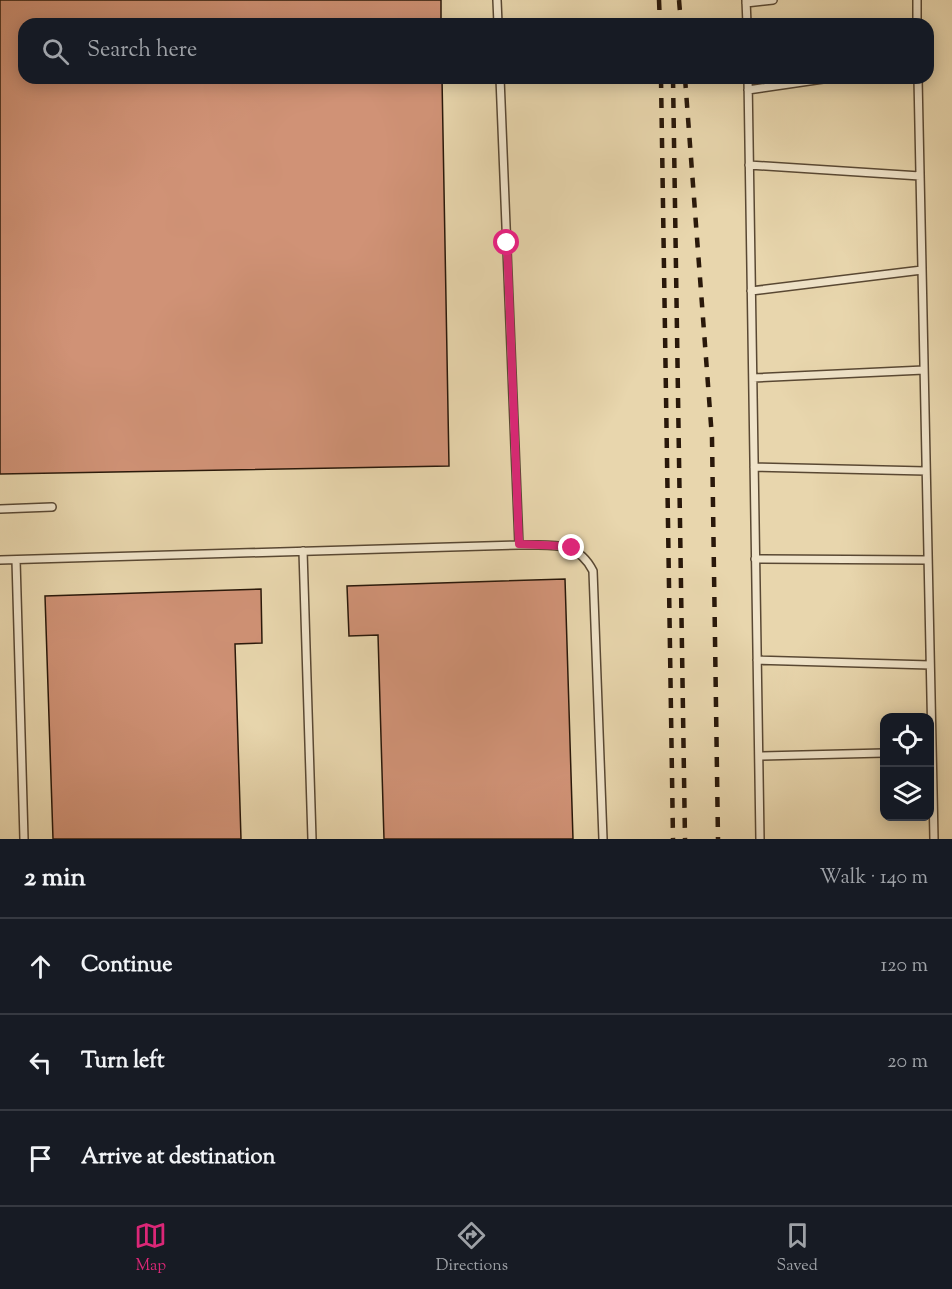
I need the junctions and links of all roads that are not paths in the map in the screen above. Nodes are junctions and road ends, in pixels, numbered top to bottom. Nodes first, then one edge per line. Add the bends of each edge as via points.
1 (497, 0) edge
2 (773, 0) edge
3 (917, 0) edge
4 (746, 2) edge
5 (498, 18) edge
6 (747, 18) edge
7 (917, 18) edge
8 (500, 84) edge
9 (748, 84) edge
10 (789, 84) edge
11 (918, 84) edge
12 (748, 90) junction
13 (749, 165) junction
14 (920, 176) junction
15 (922, 270) junction
16 (751, 291) junction
17 (924, 370) junction
18 (753, 378) junction
19 (754, 467) junction
20 (926, 471) junction
21 (52, 507) dead end
22 (0, 509) edge
23 (519, 544) junction
24 (303, 551) junction
25 (755, 559) junction
26 (0, 560) edge
27 (16, 560) junction
28 (928, 561) junction
29 (757, 660) junction
30 (930, 665) junction
31 (931, 713) edge
32 (880, 753) edge
33 (759, 756) junction
34 (932, 767) edge
35 (24, 839) edge
36 (312, 839) edge
37 (603, 839) edge
38 (760, 839) edge
39 (934, 839) edge

1 - 5 lane
2 - 4 lane
3 - 7 lane
4 - 6 lane
8 - 23 lane
9 - 12 lane
10 - 12 lane
11 - 14 lane
12 - 13 lane
13 - 14 lane
13 - 16 lane
14 - 15 lane
15 - 16 lane
15 - 17 lane
16 - 18 lane
17 - 18 lane
17 - 20 lane
18 - 19 lane
19 - 20 lane
19 - 25 lane
20 - 28 lane
21 - 22 lane
23 - 24 lane
23 - 37 lane via 572,548 592,571
24 - 27 lane
24 - 36 lane
25 - 28 lane
25 - 29 lane
26 - 27 lane
27 - 35 lane
28 - 30 lane
29 - 30 lane
29 - 33 lane
30 - 31 lane
32 - 33 lane
33 - 38 lane
34 - 39 lane

